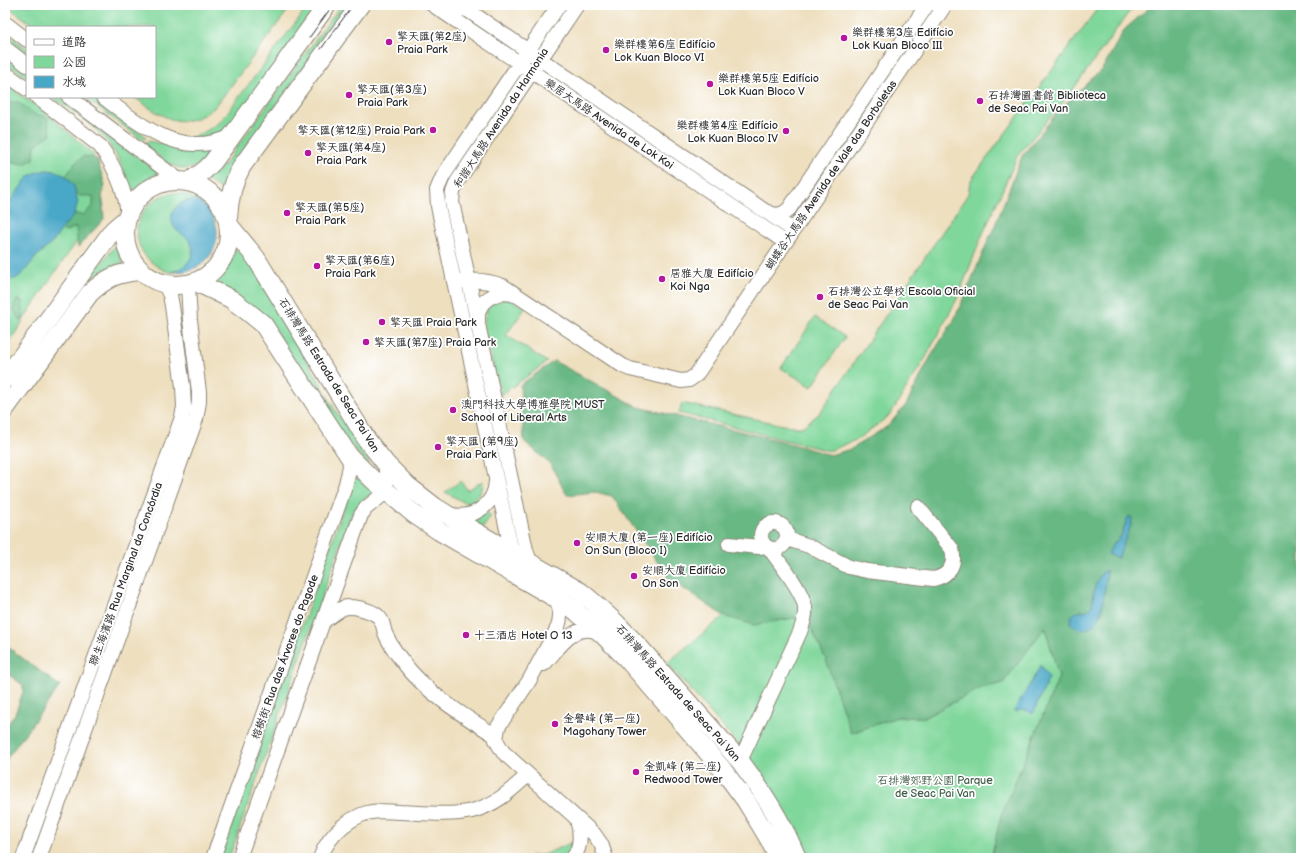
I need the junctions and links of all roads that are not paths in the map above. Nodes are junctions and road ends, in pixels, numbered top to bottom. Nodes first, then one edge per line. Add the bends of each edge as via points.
1 (327, 5) edge
2 (360, 5) edge
3 (433, 5) edge
4 (456, 5) edge
5 (559, 5) edge
6 (577, 5) edge
7 (927, 5) edge
8 (945, 5) edge
9 (5, 23) edge
10 (26, 39) edge
11 (5, 48) edge
12 (528, 51) junction
13 (540, 59) junction
14 (519, 63) junction
15 (26, 64) edge
16 (532, 71) junction
17 (5, 73) edge
18 (26, 89) edge
19 (38, 98) edge
20 (70, 98) edge
21 (105, 98) edge
22 (232, 136) junction
23 (184, 181) junction
24 (768, 212) junction
25 (128, 216) junction
26 (229, 222) junction
27 (794, 230) junction
28 (785, 242) junction
29 (140, 271) junction
30 (461, 281) junction
31 (192, 284) junction
32 (165, 285) junction
33 (518, 295) junction
34 (478, 326) junction
35 (5, 379) edge
36 (5, 409) edge
37 (349, 456) junction
38 (386, 464) junction
39 (496, 476) junction
40 (386, 492) junction
41 (918, 507) dead end
42 (444, 513) junction
43 (522, 531) junction
44 (787, 539) junction
45 (729, 544) dead end
46 (767, 547) junction
47 (512, 552) junction
48 (485, 558) junction
49 (529, 572) junction
50 (552, 596) junction
51 (325, 620) junction
52 (602, 634) junction
53 (529, 681) junction
54 (496, 736) junction
55 (740, 760) junction
56 (528, 775) junction
57 (578, 820) junction
58 (241, 856) edge
59 (23, 858) edge
60 (39, 858) edge
61 (213, 858) edge
62 (320, 858) edge
63 (573, 858) edge
64 (606, 858) edge
65 (778, 858) edge
66 (797, 858) edge

1 - 22 main road
2 - 26 main road via 242,166 236,176 229,200
3 - 14 street, 樂居大馬路 Avenida de Lok Koi
4 - 12 street, 樂居大馬路 Avenida de Lok Koi
5 - 12 street, 和諧大馬路 Avenida da Harmonia
6 - 13 street, 和諧大馬路 Avenida da Harmonia
7 - 24 street, 蝴蝶谷大馬路 Avenida de Vale das Borboletas via 790,209 778,215
8 - 27 street, 蝴蝶谷大馬路 Avenida de Vale das Borboletas
9 - 10 street
11 - 15 street
12 - 13 street, 樂居大馬路 Avenida de Lok Koi
12 - 14 street, 和諧大馬路 Avenida da Harmonia
13 - 16 street, 和諧大馬路 Avenida da Harmonia
13 - 24 street, 樂居大馬路 Avenida de Lok Koi
14 - 16 street, 樂居大馬路 Avenida de Lok Koi
14 - 30 street, 和諧大馬路 Avenida da Harmonia via 443,176 437,190 438,206
16 - 28 street, 樂居大馬路 Avenida de Lok Koi
16 - 30 street, 和諧大馬路 Avenida da Harmonia via 457,182 453,192
17 - 18 street
19 - 25 street via 100,146 117,176 126,200
20 - 23 street
21 - 22 street via 144,128 165,138 186,144 208,144
22 - 23 main road via 205,170
23 - 25 main road via 167,182 149,189 135,202
23 - 26 main road via 202,186 213,194 222,205
24 - 27 street, 樂居大馬路 Avenida de Lok Koi
25 - 29 main road via 126,246
25 - 35 main road via 113,230
26 - 31 main road via 230,237 223,259 207,277
26 - 38 main road, 石排灣馬路 Estrada de Seac Pai Van via 256,258 367,440
27 - 28 street, 蝴蝶谷大馬路 Avenida de Vale das Borboletas
28 - 33 street, 蝴蝶谷大馬路 Avenida de Vale das Borboletas via 696,375 686,380 623,366
29 - 32 main road
29 - 36 main road via 123,272 107,278 90,293
30 - 33 street, 蝴蝶谷大馬路 Avenida de Vale das Borboletas via 490,281
30 - 34 street, 和諧大馬路 Avenida da Harmonia
30 - 39 street, 和諧大馬路 Avenida da Harmonia
31 - 32 main road
31 - 37 main road, 石排灣馬路 Estrada de Seac Pai Van via 231,299 263,324
31 - 60 street, 聯生海濱路 Rua Marginal da Concórdia via 188,297 199,392 196,419
32 - 59 street, 聯生海濱路 Rua Marginal da Concórdia via 172,306 183,387 182,417
33 - 34 street, 蝴蝶谷大馬路 Avenida de Vale das Borboletas via 500,293 484,301 478,313
34 - 43 street, 和諧大馬路 Avenida da Harmonia
37 - 40 main road, 石排灣馬路 Estrada de Seac Pai Van
37 - 61 street, 榕樹街 Rua das Árvores do Pagode via 350,466 346,484
38 - 40 street
38 - 42 main road, 石排灣馬路 Estrada de Seac Pai Van via 408,486
39 - 42 street via 496,487 485,506 466,516
39 - 47 street, 和諧大馬路 Avenida da Harmonia
40 - 48 main road, 石排灣馬路 Estrada de Seac Pai Van via 439,531
40 - 51 street via 366,508 362,516
41 - 44 street via 952,549 953,563 940,578 849,567 809,546
42 - 47 main road, 石排灣馬路 Estrada de Seac Pai Van
43 - 47 street via 521,540
43 - 49 street, 和諧大馬路 Avenida da Harmonia via 529,559
44 - 46 street via 778,549
44 - 46 street via 784,527 772,523 762,531 762,539
45 - 46 street
46 - 55 street via 801,594 805,606 805,619
47 - 48 main road via 502,558
47 - 49 main road, 石排灣馬路 Estrada de Seac Pai Van
48 - 49 main road, 石排灣馬路 Estrada de Seac Pai Van
49 - 50 main road, 石排灣馬路 Estrada de Seac Pai Van
49 - 55 main road, 石排灣馬路 Estrada de Seac Pai Van via 580,592 616,623
50 - 52 main road, 石排灣馬路 Estrada de Seac Pai Van via 571,607
50 - 53 street via 559,607 561,619
51 - 54 street via 343,608 368,610 379,617 392,646 421,682 450,706
51 - 58 street
52 - 53 street via 594,630 578,630
52 - 65 main road, 石排灣馬路 Estrada de Seac Pai Van via 657,693 722,770 746,801
53 - 54 street via 500,724
54 - 56 street via 500,748
55 - 66 main road, 石排灣馬路 Estrada de Seac Pai Van via 775,814
56 - 57 street
56 - 62 street via 505,796 473,811 455,814 377,811 361,815 335,832
57 - 63 street via 580,844
57 - 64 street via 596,837

